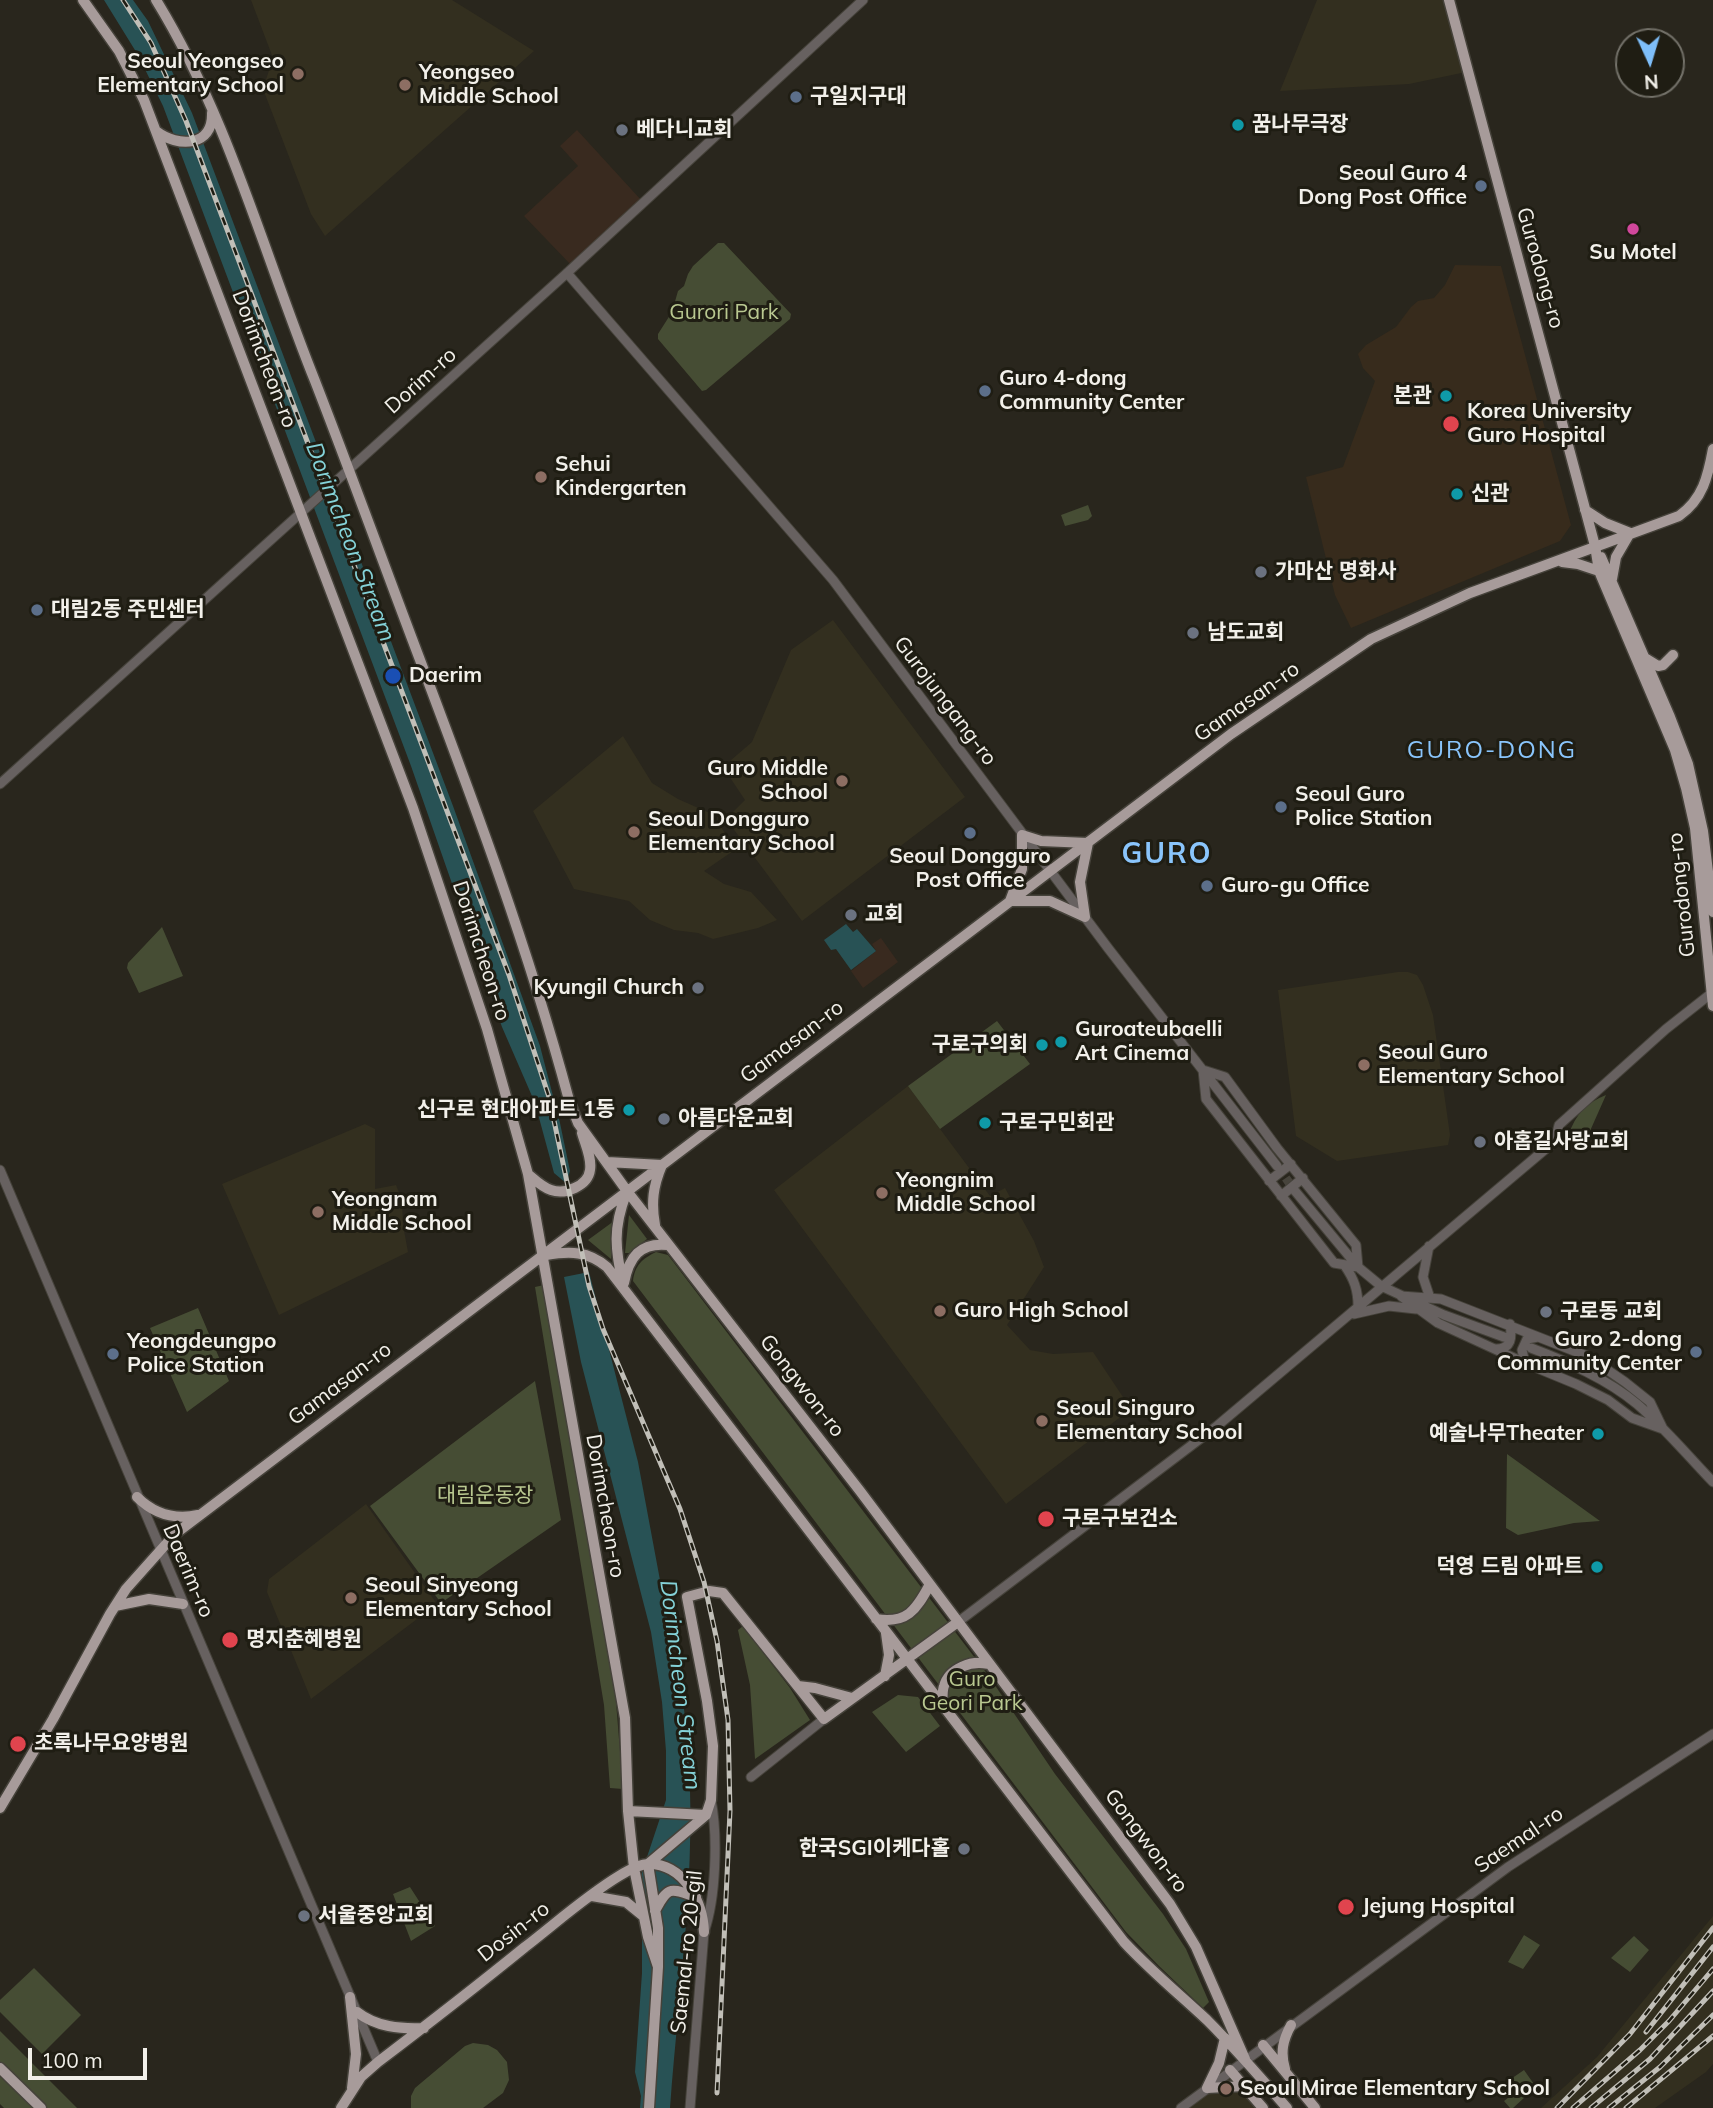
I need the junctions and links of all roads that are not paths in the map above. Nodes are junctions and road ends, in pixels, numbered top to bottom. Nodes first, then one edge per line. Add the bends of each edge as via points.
1 (83, 0) edge
2 (156, 0) edge
3 (863, 0) edge
4 (1448, 0) edge
5 (212, 115) junction
6 (159, 133) junction
7 (567, 273) junction
8 (1713, 449) edge
9 (347, 471) junction
10 (305, 509) junction
11 (1585, 510) junction
12 (1635, 531) junction
13 (1595, 546) junction
14 (1559, 561) junction
15 (1599, 571) junction
16 (1612, 580) junction
17 (1673, 655) dead end
18 (1646, 658) junction
19 (0, 784) edge
20 (1023, 835) junction
21 (1088, 843) junction
22 (1050, 872) junction
23 (1010, 901) junction
24 (1713, 912) edge
25 (1085, 917) junction
26 (1712, 992) edge
27 (1713, 1006) edge
28 (1203, 1070) junction
29 (578, 1123) junction
30 (607, 1163) junction
31 (1291, 1164) junction
32 (662, 1165) junction
33 (1277, 1166) tunnel mouth
34 (0, 1170) edge
35 (528, 1174) junction
36 (1303, 1178) junction
37 (1269, 1181) junction
38 (627, 1191) junction
39 (1296, 1191) tunnel mouth
40 (1281, 1196) junction
41 (656, 1228) junction
42 (668, 1245) junction
43 (1429, 1246) junction
44 (541, 1256) junction
45 (1345, 1266) junction
46 (1358, 1267) junction
47 (623, 1286) junction
48 (1381, 1286) junction
49 (1401, 1296) junction
50 (1430, 1298) junction
51 (1358, 1306) junction
52 (1419, 1310) junction
53 (1346, 1317) junction
54 (1510, 1324) junction
55 (1504, 1337) dead end
56 (1540, 1337) junction
57 (1531, 1348) dead end
58 (1496, 1349) junction
59 (1525, 1363) junction
60 (1663, 1429) junction
61 (1713, 1482) edge
62 (137, 1497) junction
63 (201, 1514) junction
64 (160, 1552) junction
65 (929, 1586) junction
66 (183, 1604) junction
67 (115, 1606) junction
68 (876, 1619) junction
69 (958, 1622) junction
70 (885, 1630) junction
71 (907, 1660) junction
72 (988, 1664) junction
73 (884, 1677) junction
74 (798, 1686) junction
75 (852, 1698) junction
76 (942, 1703) junction
77 (824, 1718) junction
78 (1713, 1734) edge
79 (751, 1777) dead end
80 (711, 1800) junction
81 (0, 1808) edge
82 (628, 1811) junction
83 (706, 1815) junction
84 (648, 1864) junction
85 (634, 1868) junction
86 (592, 1896) junction
87 (698, 1901) junction
88 (655, 1911) junction
89 (644, 1917) junction
90 (704, 1932) junction
91 (658, 1967) junction
92 (350, 1997) junction
93 (357, 2012) junction
94 (1291, 2025) junction
95 (424, 2028) junction
96 (1225, 2038) junction
97 (1264, 2045) junction
98 (1245, 2059) junction
99 (378, 2062) junction
100 (0, 2068) edge
101 (1230, 2070) junction
102 (1287, 2075) junction
103 (1244, 2086) junction
104 (1207, 2088) junction
105 (352, 2089) junction
106 (41, 2108) edge
107 (341, 2108) edge
108 (649, 2108) edge
109 (690, 2108) edge
110 (1181, 2108) edge
111 (1263, 2108) edge
112 (1287, 2108) edge
113 (1315, 2108) edge

1 - 6 main road, Dorimcheon-ro via 119,51
2 - 5 main road, Dorimcheon-ro
3 - 7 street, Dorim-ro
4 - 11 main road, Gurodong-ro
5 - 6 main road via 204,136 192,141 179,143
5 - 9 main road, Dorimcheon-ro
6 - 10 main road, Dorimcheon-ro
7 - 9 street, Dorim-ro
7 - 20 street, Gurojungang-ro via 833,580
8 - 12 main road, Gamasan-ro via 1702,493 1688,509
9 - 10 street, Dorim-ro
9 - 29 main road, Dorimcheon-ro via 526,950
10 - 19 street, Dorim-ro
10 - 35 main road, Dorimcheon-ro via 488,1029
11 - 12 main road via 1605,523
11 - 13 main road, Gurodong-ro
12 - 13 main road, Gamasan-ro
12 - 16 main road via 1616,557
13 - 14 main road, Gamasan-ro
13 - 15 main road, Gurodong-ro
13 - 16 main road, Gurodong-ro
14 - 15 main road
14 - 21 main road, Gamasan-ro via 1471,593 1371,639 1231,734
15 - 26 main road, Gurodong-ro via 1675,750 1686,788 1695,828
16 - 18 main road, Gurodong-ro
17 - 18 main road via 1658,666
18 - 24 main road, Gurodong-ro via 1695,790
20 - 21 main road via 1041,841
20 - 22 street, Gurojungang-ro
20 - 23 main road via 1022,869
21 - 22 main road, Gamasan-ro
21 - 25 main road via 1080,882
22 - 23 main road, Gamasan-ro
22 - 25 street, Gurojungang-ro
23 - 25 main road via 1050,901
23 - 32 main road, Gamasan-ro
25 - 28 street, Gurojungang-ro
26 - 27 main road, Gurodong-ro
26 - 43 street via 1559,1125 1555,1141
28 - 31 street via 1225,1077
28 - 33 street, Gurojungang-ro
28 - 37 street via 1206,1099
29 - 30 main road, Dorimcheon-ro
29 - 35 main road via 590,1161 589,1177 582,1184 556,1191
30 - 32 main road
30 - 38 main road, Dorimcheon-ro
31 - 36 street
31 - 37 street
32 - 38 main road, Gamasan-ro
32 - 41 main road via 652,1198
34 - 62 street, Daerim-ro
35 - 44 main road, Dorimcheon-ro
36 - 40 street
36 - 46 street via 1356,1245
37 - 40 street
38 - 41 main road, Gongwon-ro
38 - 44 main road, Gamasan-ro
38 - 47 main road via 616,1229
39 - 46 street
40 - 45 street via 1334,1263
41 - 42 main road, Gongwon-ro
42 - 47 main road via 639,1251 629,1264
42 - 65 main road, Gongwon-ro
43 - 48 street
43 - 50 street via 1423,1277
44 - 47 main road, Gongwon-ro via 575,1252 596,1258
44 - 63 main road, Gamasan-ro
44 - 82 main road, Dorimcheon-ro via 625,1718
45 - 46 street
45 - 51 street via 1358,1293
46 - 48 street
47 - 68 main road, Gongwon-ro
48 - 49 street
48 - 51 street
49 - 50 street
49 - 52 street
49 - 55 street
50 - 54 street
51 - 53 street
52 - 53 street via 1389,1306
52 - 58 street
53 - 69 street via 1217,1426
54 - 56 street
54 - 58 street via 1509,1345
56 - 59 street via 1527,1339 1522,1350
56 - 60 street via 1587,1356 1626,1382 1650,1402
57 - 60 street via 1611,1386
58 - 59 street
59 - 60 street
60 - 61 street
62 - 63 main road via 165,1514 186,1518
62 - 64 street, Daerim-ro
63 - 64 main road, Gamasan-ro
64 - 66 street, Daerim-ro
64 - 67 main road, Gamasan-ro
65 - 68 main road via 910,1613 894,1620
65 - 69 main road, Gongwon-ro
66 - 67 main road via 149,1599
66 - 92 street, Daerim-ro
67 - 81 main road, Gamasan-ro
68 - 70 main road, Gongwon-ro
69 - 71 main road
69 - 72 main road, Gongwon-ro
70 - 71 main road, Gongwon-ro
70 - 73 main road via 889,1655
71 - 73 main road
71 - 76 main road, Gongwon-ro
72 - 76 main road via 970,1664 954,1672 944,1685
72 - 98 main road, Gongwon-ro via 1170,1904 1196,1947
73 - 75 main road
74 - 75 main road
74 - 77 main road
74 - 80 main road via 723,1592 687,1597 713,1746
75 - 77 main road
76 - 96 main road, Gongwon-ro via 1124,1942
77 - 79 street
78 - 94 street, Saemal-ro via 1508,1867
80 - 83 main road
80 - 90 street, Saemal-ro 20-gil via 716,1823 710,1915
82 - 83 main road
82 - 85 main road, Dorimcheon-ro
83 - 84 main road
84 - 85 main road, Dosin-ro
84 - 87 main road via 678,1875
84 - 88 main road, Dorimcheon-ro
85 - 86 main road, Dosin-ro
85 - 89 main road, Dorimcheon-ro
86 - 89 main road via 634,1906
86 - 95 main road, Dosin-ro
87 - 88 main road via 679,1890 670,1891
87 - 90 main road
88 - 91 main road, Dorimcheon-ro
89 - 91 main road, Dorimcheon-ro
90 - 109 street, Saemal-ro 20-gil
91 - 108 main road, Dorimcheon-ro
92 - 93 street, Daerim-ro
92 - 105 main road via 356,2054
93 - 95 main road via 387,2026
93 - 99 street, Daerim-ro
94 - 97 street, Saemal-ro
94 - 102 main road via 1283,2038
95 - 99 main road, Dosin-ro
96 - 98 main road, Gongwon-ro
96 - 104 main road
97 - 98 street, Saemal-ro
97 - 102 main road
98 - 101 street, Saemal-ro
98 - 112 main road, Gongwon-ro
99 - 105 main road, Dosin-ro
100 - 106 main road
101 - 103 main road
101 - 104 street, Saemal-ro
102 - 113 main road
103 - 104 main road
103 - 111 main road
104 - 110 street, Saemal-ro
105 - 107 main road, Dosin-ro

